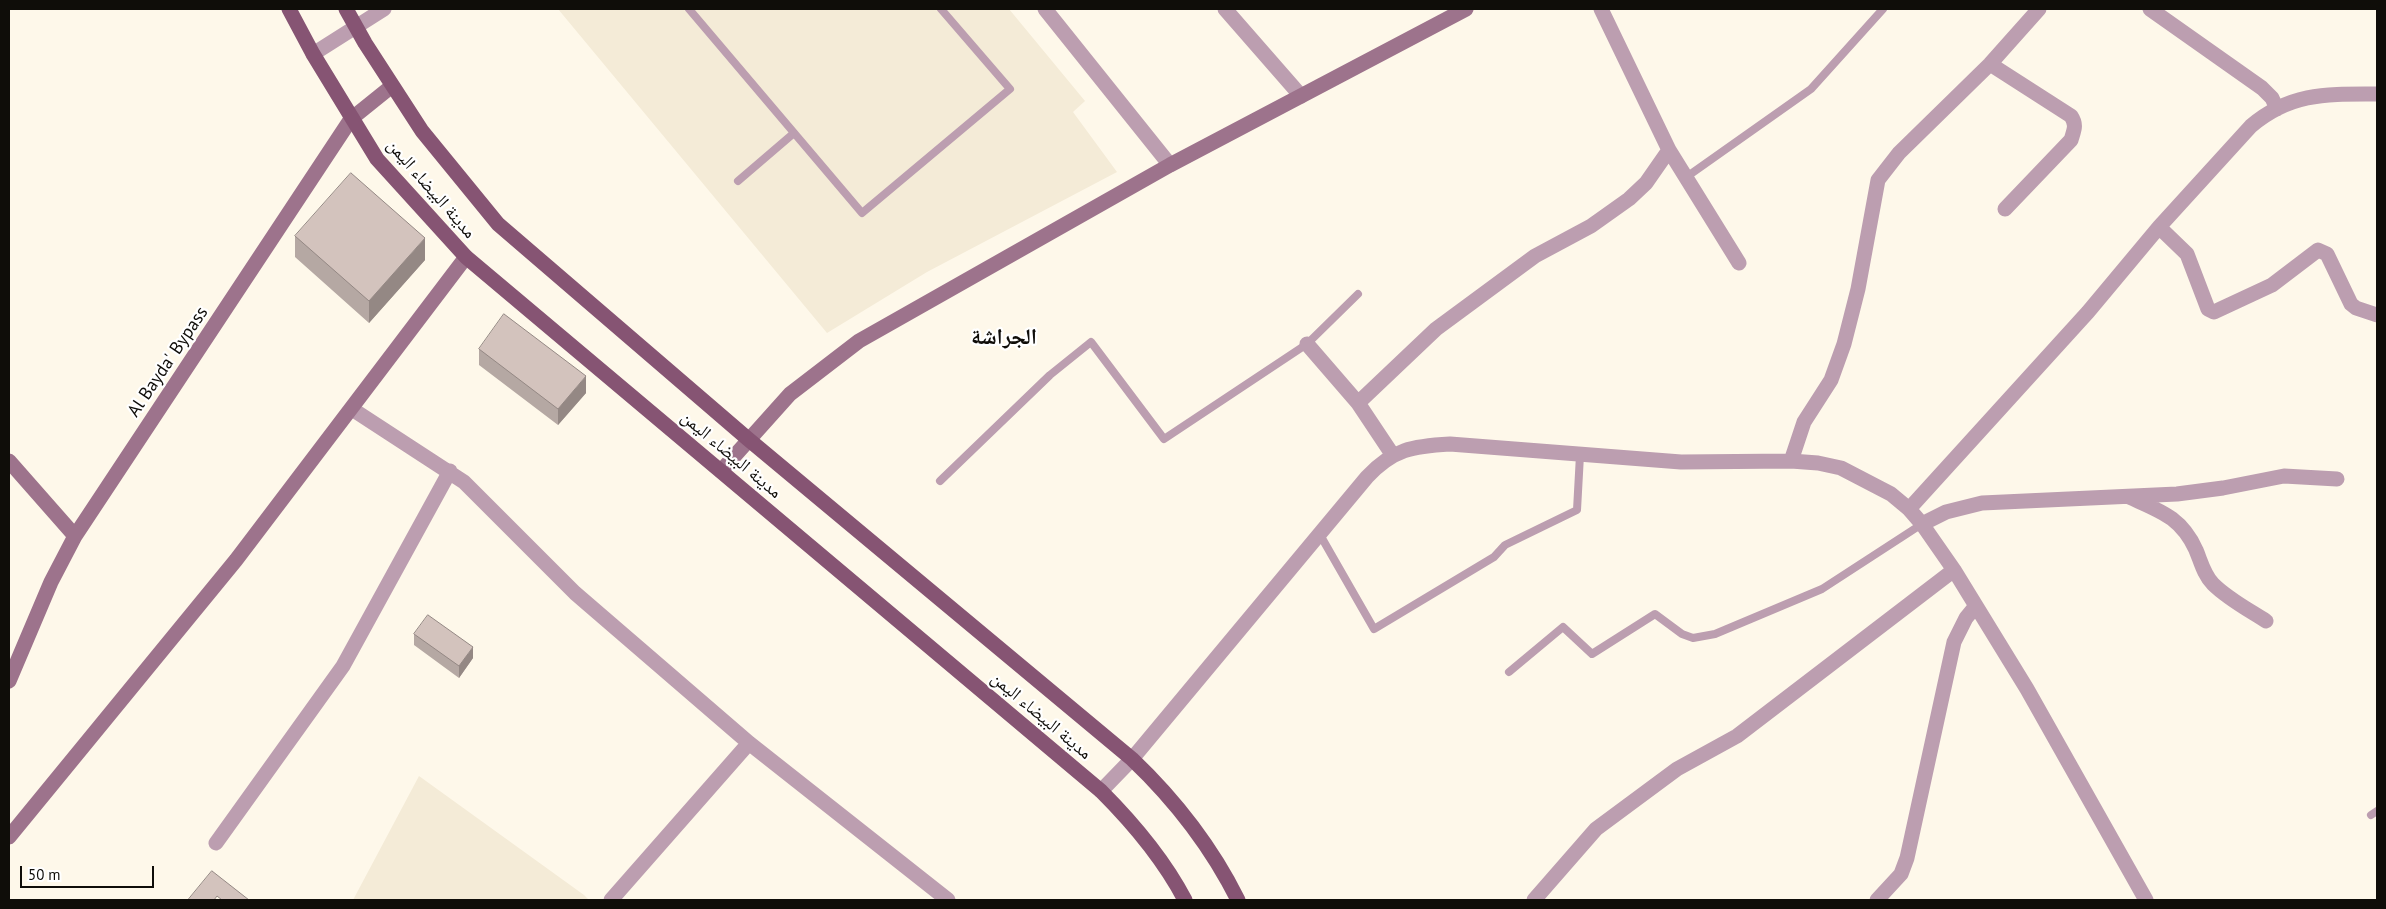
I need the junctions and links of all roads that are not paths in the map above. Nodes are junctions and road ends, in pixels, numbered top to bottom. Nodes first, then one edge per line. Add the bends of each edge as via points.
1 (289, 9) edge
2 (346, 9) edge
3 (384, 9) edge
4 (689, 9) edge
5 (941, 9) edge
6 (1045, 9) edge
7 (1225, 9) edge
8 (1466, 9) edge
9 (1601, 9) edge
10 (1883, 9) edge
11 (2039, 9) edge
12 (2150, 9) edge
13 (357, 27) junction
14 (313, 54) junction
15 (1990, 64) junction
16 (392, 86) junction
17 (2377, 94) edge
18 (1301, 96) junction
19 (2276, 109) junction
20 (351, 119) junction
21 (794, 133) junction
22 (1669, 150) junction
23 (1170, 165) junction
24 (1684, 178) junction
25 (738, 181) dead end
26 (2006, 209) dead end
27 (2159, 227) junction
28 (466, 257) junction
29 (1739, 263) dead end
30 (1358, 294) dead end
31 (2377, 315) edge
32 (1306, 344) junction
33 (1358, 404) junction
34 (352, 408) junction
35 (748, 439) junction
36 (1392, 454) junction
37 (1580, 456) junction
38 (9, 460) edge
39 (1791, 461) junction
40 (721, 471) junction
41 (450, 472) junction
42 (2337, 479) dead end
43 (940, 481) dead end
44 (2126, 496) junction
45 (1909, 509) junction
46 (1922, 524) junction
47 (1319, 533) junction
48 (75, 536) junction
49 (1954, 570) junction
50 (1975, 607) junction
51 (2266, 621) dead end
52 (1509, 672) dead end
53 (9, 681) edge
54 (749, 743) junction
55 (1132, 759) junction
56 (1101, 791) junction
57 (9, 837) edge
58 (216, 843) dead end
59 (611, 900) edge
60 (948, 900) edge
61 (1185, 900) edge
62 (1238, 900) edge
63 (1534, 900) edge
64 (1877, 900) edge
65 (2146, 900) edge

1 - 14 main road, مدينة البيضاء اليمن
2 - 13 main road, مدينة البيضاء اليمن
3 - 13 street
4 - 21 lane
5 - 21 lane via 1010,89 862,213
6 - 23 street
7 - 18 street
8 - 18 main road
9 - 22 street
10 - 24 lane via 1811,89
11 - 15 street
12 - 19 street via 2254,82 2272,98
13 - 14 street
13 - 16 main road, مدينة البيضاء اليمن
14 - 20 main road, مدينة البيضاء اليمن
15 - 26 street via 2071,116 2075,123 2071,140
15 - 39 street via 1899,153 1878,180 1858,289 1844,344 1831,380 1804,422
16 - 20 main road, Al Bayda' Bypass
16 - 35 main road, مدينة البيضاء اليمن via 422,131 498,224
17 - 19 street via 2316,95
18 - 23 main road
19 - 27 street via 2251,126
20 - 28 main road, مدينة البيضاء اليمن via 377,159
20 - 48 main road, Al Bayda' Bypass
21 - 25 lane
22 - 24 street
22 - 33 street via 1646,183 1629,199 1591,226 1535,256 1436,329
23 - 35 main road via 859,341 790,394
24 - 29 street
27 - 31 street via 2187,254 2208,309 2214,312 2272,285 2318,250 2327,254 2351,304
27 - 45 street via 2088,312
28 - 34 main road
28 - 40 main road, مدينة البيضاء اليمن
30 - 32 lane
32 - 33 street
32 - 43 lane via 1164,439 1090,342 1044,380
33 - 36 street
34 - 41 street
34 - 57 main road via 236,560
35 - 40 main road
35 - 55 main road, مدينة البيضاء اليمن
36 - 37 street via 1450,444
36 - 47 street via 1366,476
37 - 39 street via 1681,462
37 - 47 lane via 1577,510 1505,545 1494,557 1374,628
38 - 48 main road
39 - 45 street via 1840,468 1891,494
40 - 56 main road, مدينة البيضاء اليمن
41 - 54 street via 464,482 575,593
41 - 58 street via 343,666
42 - 44 street via 2284,476 2198,491
44 - 46 street via 1982,503 1946,512
44 - 51 street via 2166,513 2180,523 2212,583
45 - 46 street
46 - 49 street
46 - 52 lane via 1822,589 1715,634 1693,638 1655,614 1592,654 1563,627
47 - 55 street
48 - 53 main road, Al Bayda' Bypass via 51,582
49 - 50 street
49 - 63 street via 1737,736 1677,769 1596,829
50 - 64 street via 1954,642 1907,858 1901,874
50 - 65 street via 2027,689
54 - 59 street
54 - 60 street
55 - 56 street
55 - 62 main road, مدينة البيضاء اليمن via 1153,779 1194,830
56 - 61 main road, مدينة البيضاء اليمن via 1143,838

